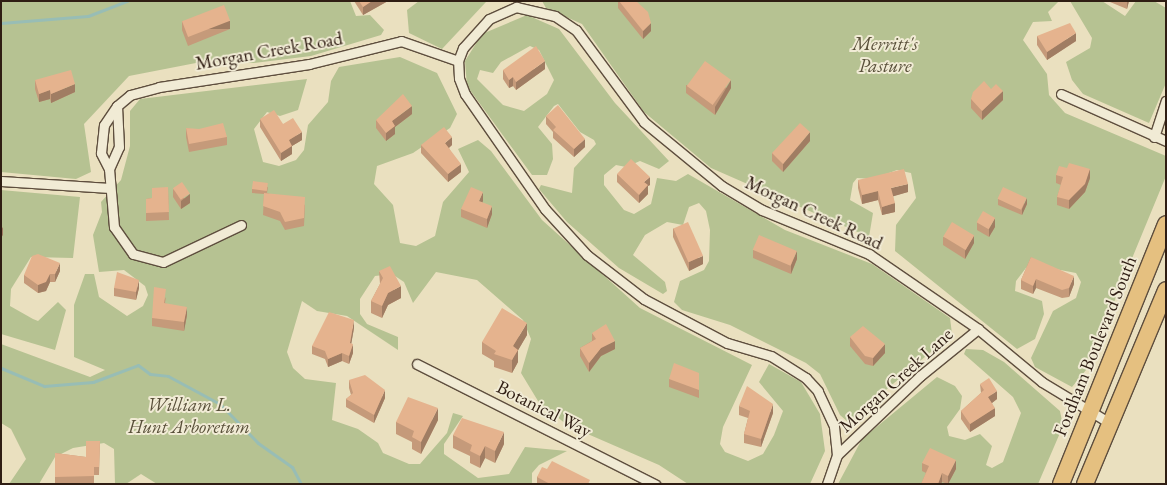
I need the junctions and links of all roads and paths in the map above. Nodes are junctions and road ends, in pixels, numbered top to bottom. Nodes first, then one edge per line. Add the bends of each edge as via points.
1 (458, 61) junction
2 (1061, 94) dead end
3 (1166, 101) edge
4 (118, 106) junction
5 (1154, 137) junction
6 (1166, 142) edge
7 (109, 169) junction
8 (1, 181) edge
9 (110, 188) junction
10 (1166, 224) edge
11 (241, 225) dead end
12 (1166, 290) edge
13 (978, 329) junction
14 (417, 364) dead end
15 (1090, 412) junction
16 (1110, 423) junction
17 (837, 455) junction
18 (656, 484) edge
19 (827, 484) edge
20 (1061, 484) edge
21 (1085, 484) edge

1 - 4 street, Morgan Creek Road via 401,41 308,64 159,87 130,95
1 - 13 street, Morgan Creek Road via 472,34 489,19 516,7 555,16 576,30 624,99 678,154 762,210 869,254
1 - 17 street via 465,94 571,238 613,277 661,310 728,343 791,366 818,391 827,406
2 - 5 street
3 - 5 street
4 - 7 street, Morgan Creek Road via 119,147
4 - 7 street, Morgan Creek Road via 100,138
5 - 6 street
7 - 9 street, Morgan Creek Road
8 - 9 street
9 - 11 street, Morgan Creek Road via 114,227 127,249 146,261 163,262
10 - 15 highway, Fordham Boulevard South
12 - 16 highway
13 - 15 street, Morgan Creek Road via 1042,382
13 - 17 street, Morgan Creek Lane via 920,376
14 - 18 street, Botanical Way
15 - 16 street, Morgan Creek Road
15 - 20 highway, Fordham Boulevard South
16 - 21 highway
17 - 19 street

